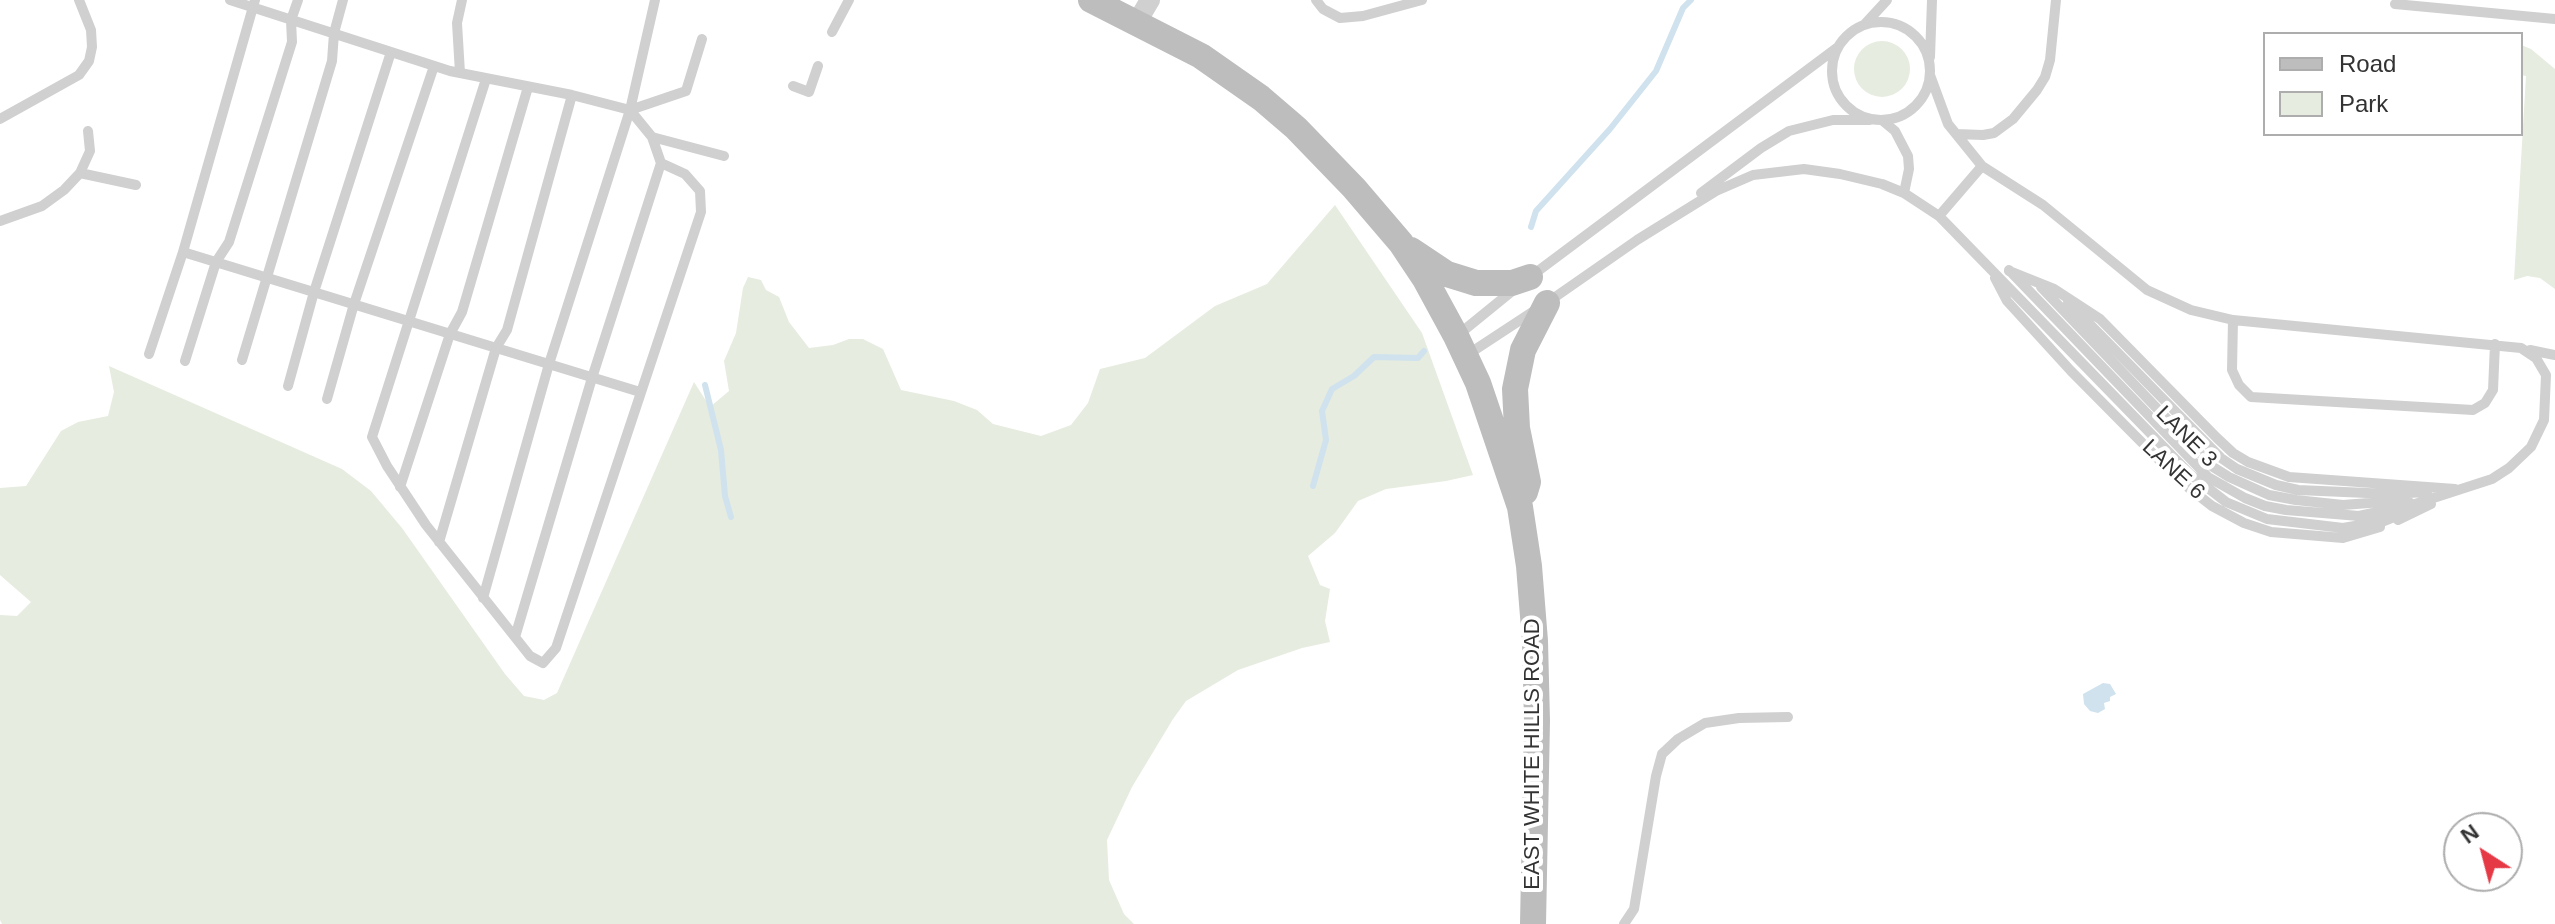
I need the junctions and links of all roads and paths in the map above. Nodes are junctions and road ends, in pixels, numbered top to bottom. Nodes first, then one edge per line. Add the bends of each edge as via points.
1 (79, 0) edge
2 (230, 0) edge
3 (298, 0) edge
4 (343, 0) edge
5 (462, 0) edge
6 (655, 0) edge
7 (849, 0) edge
8 (1091, 0) edge
9 (1316, 0) edge
10 (1422, 0) edge
11 (1887, 0) edge
12 (1932, 0) edge
13 (2056, 0) edge
14 (254, 4) edge
15 (2395, 4) dead end
16 (1144, 11) edge
17 (2555, 19) edge
18 (291, 20) junction
19 (1865, 24) junction
20 (832, 32) dead end
21 (334, 33) junction
22 (702, 39) dead end
23 (1838, 47) junction
24 (391, 52) junction
25 (1930, 59) junction
26 (434, 66) junction
27 (818, 66) dead end
28 (460, 73) junction
29 (1930, 75) junction
30 (486, 79) junction
31 (793, 86) dead end
32 (528, 87) junction
33 (572, 95) junction
34 (630, 110) junction
35 (0, 119) edge
36 (1870, 120) junction
37 (1883, 121) junction
38 (88, 131) dead end
39 (1956, 134) junction
40 (652, 137) junction
41 (724, 156) dead end
42 (661, 163) junction
43 (1982, 166) junction
44 (80, 173) junction
45 (136, 185) dead end
46 (1904, 193) junction
47 (1939, 216) junction
48 (0, 221) edge
49 (1637, 240) junction
50 (1401, 243) junction
51 (183, 252) junction
52 (216, 262) junction
53 (1987, 264) junction
54 (2009, 270) junction
55 (1530, 277) junction
56 (267, 278) junction
57 (2036, 281) junction
58 (314, 292) junction
59 (1547, 303) junction
60 (354, 304) junction
61 (2233, 320) junction
62 (409, 321) junction
63 (450, 334) junction
64 (2495, 344) junction
65 (1461, 346) junction
66 (496, 348) junction
67 (2521, 348) junction
68 (2091, 350) junction
69 (149, 354) dead end
70 (2555, 355) edge
71 (242, 360) dead end
72 (185, 361) dead end
73 (549, 364) junction
74 (592, 378) junction
75 (288, 386) dead end
76 (640, 392) junction
77 (327, 399) dead end
78 (400, 487) junction
79 (2461, 489) junction
80 (2344, 499) junction
81 (1520, 507) junction
82 (439, 542) junction
83 (483, 598) junction
84 (515, 637) junction
85 (1788, 717) dead end
86 (1533, 924) edge
87 (1624, 924) edge

1 - 35 lane via 91,30 89,61 79,75
2 - 14 lane
3 - 18 lane
4 - 21 lane
5 - 28 lane via 457,23
6 - 34 lane
7 - 20 lane
8 - 16 main road, EAST WHITE HILLS ROAD
9 - 10 lane via 1340,18
11 - 19 lane
12 - 25 lane
13 - 39 lane via 2050,60 2037,90 1994,133
14 - 18 lane
14 - 51 lane
15 - 17 lane
16 - 50 main road, EAST WHITE HILLS ROAD via 1261,98 1322,155
18 - 21 lane
18 - 52 lane via 288,57 229,242
19 - 23 lane
19 - 25 lane via 1882,21 1913,33
21 - 24 lane
21 - 56 lane via 332,61
22 - 34 lane via 686,91
23 - 36 lane via 1831,73 1834,89 1842,103
23 - 55 lane
24 - 26 lane
24 - 58 lane
25 - 29 lane
26 - 28 lane
26 - 60 lane
27 - 31 lane via 809,92
28 - 30 lane
29 - 37 lane via 1920,101 1897,118
29 - 39 lane
30 - 32 lane
30 - 62 lane
32 - 33 lane
32 - 63 lane via 462,312
33 - 34 lane
33 - 66 lane via 507,330
34 - 40 lane
34 - 73 lane
36 - 37 lane
36 - 49 lane via 1824,121 1778,136
37 - 46 lane via 1908,156
38 - 44 lane via 90,151
39 - 43 lane
40 - 41 lane
40 - 42 lane
42 - 74 lane
42 - 76 lane via 685,174 700,191 701,212
43 - 47 lane
43 - 61 lane via 2043,205 2147,290 2191,310
44 - 45 lane
44 - 48 lane via 42,206
46 - 47 lane
46 - 49 lane via 1840,174 1773,171 1733,181
47 - 53 lane
49 - 59 lane
50 - 55 main road via 1461,280 1493,285
50 - 65 main road, EAST WHITE HILLS ROAD
51 - 52 lane
51 - 69 lane
52 - 56 lane
52 - 72 lane
53 - 54 lane
53 - 68 lane
54 - 57 lane
54 - 68 lane
55 - 65 lane
56 - 58 lane
56 - 71 lane
57 - 68 lane
57 - 68 lane via 2082,306
58 - 60 lane
58 - 75 lane
59 - 65 lane
59 - 81 main road via 1523,350 1515,389 1528,482
60 - 62 lane
60 - 77 lane
61 - 64 lane
61 - 64 lane via 2232,370 2251,397 2473,410 2493,390
62 - 63 lane
62 - 78 lane via 372,437
63 - 66 lane
63 - 78 lane
64 - 67 lane
65 - 81 main road, EAST WHITE HILLS ROAD
66 - 73 lane
66 - 82 lane
67 - 70 lane
67 - 79 lane via 2536,358 2546,375 2544,420 2531,447 2509,468
68 - 79 lane via 2201,484 2226,502 2267,519 2343,533 2405,517
68 - 80 lane via 2233,453
68 - 80 lane, LANE 3 via 2213,467 2269,495
73 - 74 lane
73 - 83 lane
74 - 76 lane
74 - 84 lane
76 - 84 lane via 556,648 543,663
78 - 82 lane
79 - 80 lane
79 - 80 lane via 2385,512
81 - 86 main road, EAST WHITE HILLS ROAD via 1535,641
82 - 83 lane
83 - 84 lane
85 - 87 lane via 1705,723 1662,754 1634,909

